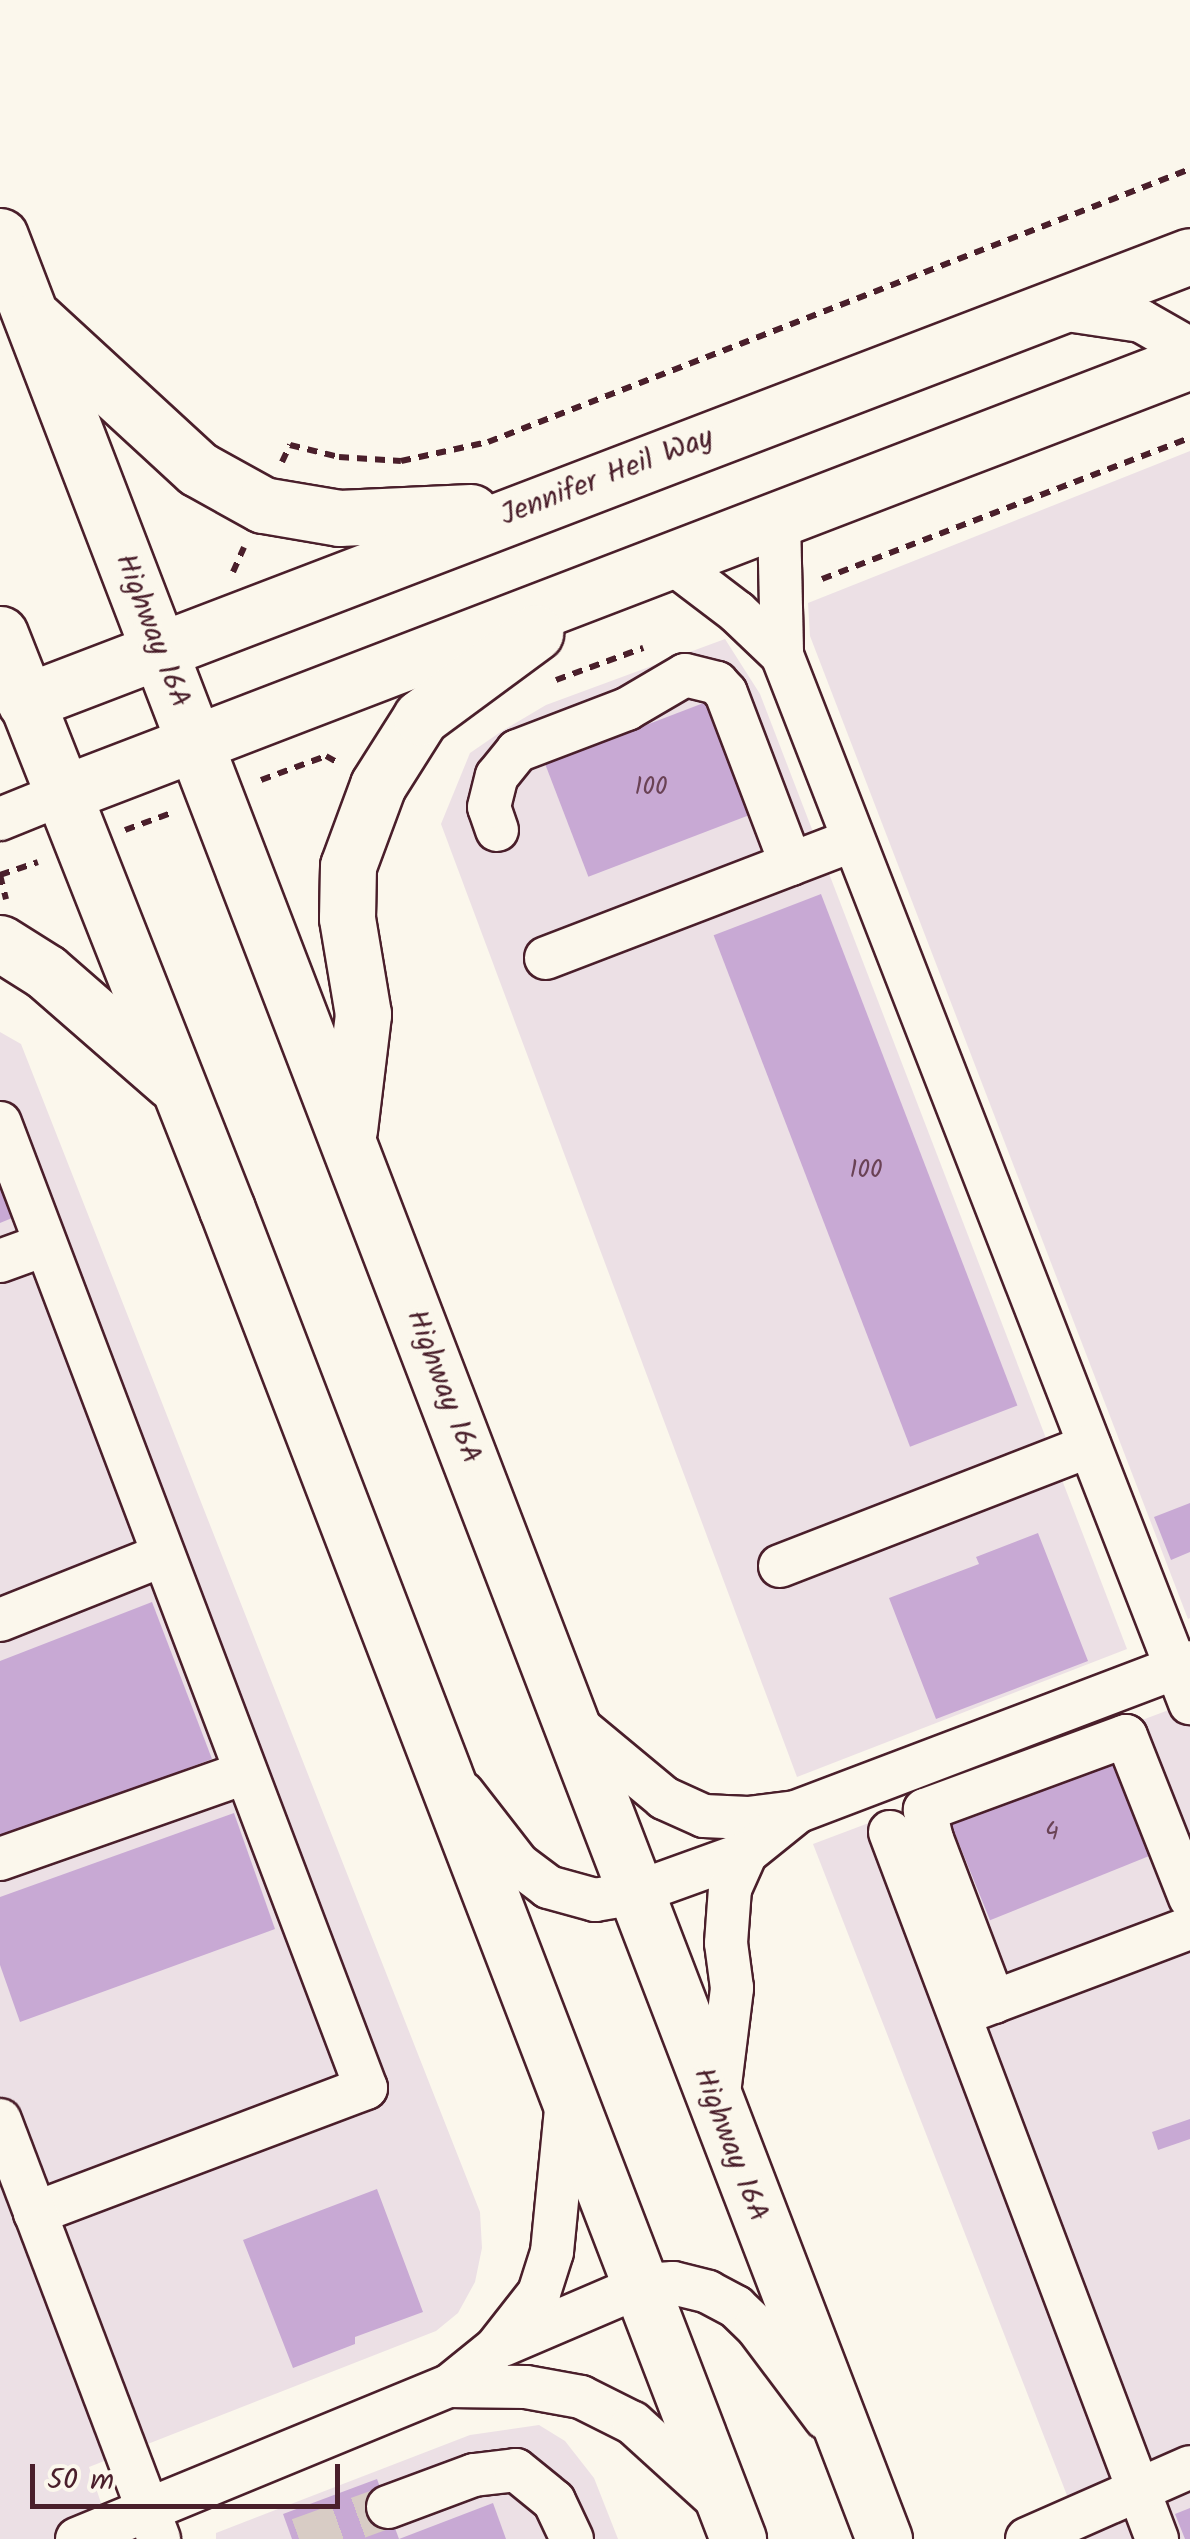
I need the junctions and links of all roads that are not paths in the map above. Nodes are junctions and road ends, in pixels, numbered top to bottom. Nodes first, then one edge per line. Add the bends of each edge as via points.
1 (0, 236) edge
2 (1190, 256) edge
3 (1048, 307) junction
4 (30, 314) junction
5 (1190, 349) edge
6 (1190, 362) edge
7 (531, 507) junction
8 (779, 519) junction
9 (670, 561) junction
10 (593, 591) junction
11 (0, 634) edge
12 (159, 651) junction
13 (782, 655) junction
14 (13, 707) edge
15 (197, 744) junction
16 (62, 794) junction
17 (0, 819) edge
18 (497, 830) dead end
19 (853, 840) junction
20 (791, 864) junction
21 (0, 943) edge
22 (546, 958) dead end
23 (180, 1089) junction
24 (0, 1123) edge
25 (348, 1138) junction
26 (44, 1245) junction
27 (0, 1261) edge
28 (1090, 1446) junction
29 (163, 1556) junction
30 (780, 1566) dead end
31 (0, 1620) edge
32 (1186, 1677) edge
33 (569, 1718) junction
34 (442, 1765) junction
35 (244, 1773) junction
36 (796, 1812) junction
37 (890, 1832) dead end
38 (746, 1853) junction
39 (0, 1859) edge
40 (634, 1893) junction
41 (1190, 1898) edge
42 (1190, 1928) edge
43 (977, 2009) junction
44 (568, 2093) junction
45 (716, 2112) junction
46 (0, 2120) edge
47 (35, 2213) junction
48 (643, 2285) junction
49 (496, 2348) junction
50 (449, 2386) junction
51 (850, 2450) junction
52 (1190, 2467) edge
53 (1138, 2488) junction
54 (388, 2507) tunnel mouth
55 (732, 2523) edge
56 (154, 2525) edge
57 (77, 2539) edge
58 (572, 2539) edge
59 (884, 2539) edge
60 (1026, 2539) edge
61 (1157, 2539) edge

1 - 4 main road, Highway 16A
2 - 3 main road, Jennifer Heil Way
3 - 5 street via 1141,322
3 - 7 main road, Jennifer Heil Way
4 - 7 main road via 198,469 264,505 339,518
4 - 12 main road, Highway 16A
6 - 8 main road
7 - 12 main road, Jennifer Heil Way
8 - 9 main road
8 - 13 street
9 - 10 main road
9 - 13 street
10 - 15 main road
10 - 25 main road via 421,718 378,785 348,866 347,918 363,1014
11 - 14 main road
12 - 14 main road, Jennifer Heil Way
12 - 15 main road, Highway 16A
13 - 19 street
14 - 16 main road
15 - 16 main road
15 - 25 main road, Highway 16A
16 - 17 street
16 - 23 main road
18 - 20 street via 489,807 497,776 518,751 627,709 685,675 717,683 726,694
19 - 20 street
19 - 28 street
20 - 22 street
21 - 23 main road via 46,972
23 - 34 main road
24 - 26 street
25 - 33 main road, Highway 16A
26 - 27 street
26 - 29 street
28 - 30 street
28 - 32 street
29 - 31 street
29 - 35 street
32 - 36 street
33 - 36 street via 664,1798 704,1816
33 - 40 main road, Highway 16A
34 - 40 street via 518,1864 548,1887 595,1900
34 - 44 main road
35 - 39 street
35 - 47 street via 366,2088
36 - 38 street
37 - 43 street
38 - 40 street
38 - 45 street via 730,1889 726,1943 732,1988
40 - 45 main road, Highway 16A
41 - 43 street via 1126,1736 925,1810
42 - 43 street
43 - 53 street
44 - 48 main road
44 - 49 street via 552,2252 539,2293
45 - 51 main road, Highway 16A
46 - 47 street
47 - 56 street
48 - 49 street
48 - 51 street via 673,2283 736,2307
48 - 55 main road
49 - 50 street
50 - 55 street via 526,2386 581,2397 634,2423
50 - 56 street
51 - 59 main road, Highway 16A
52 - 53 street
53 - 60 street
53 - 61 street
54 - 58 street via 474,2476 516,2470 554,2501
56 - 57 street

